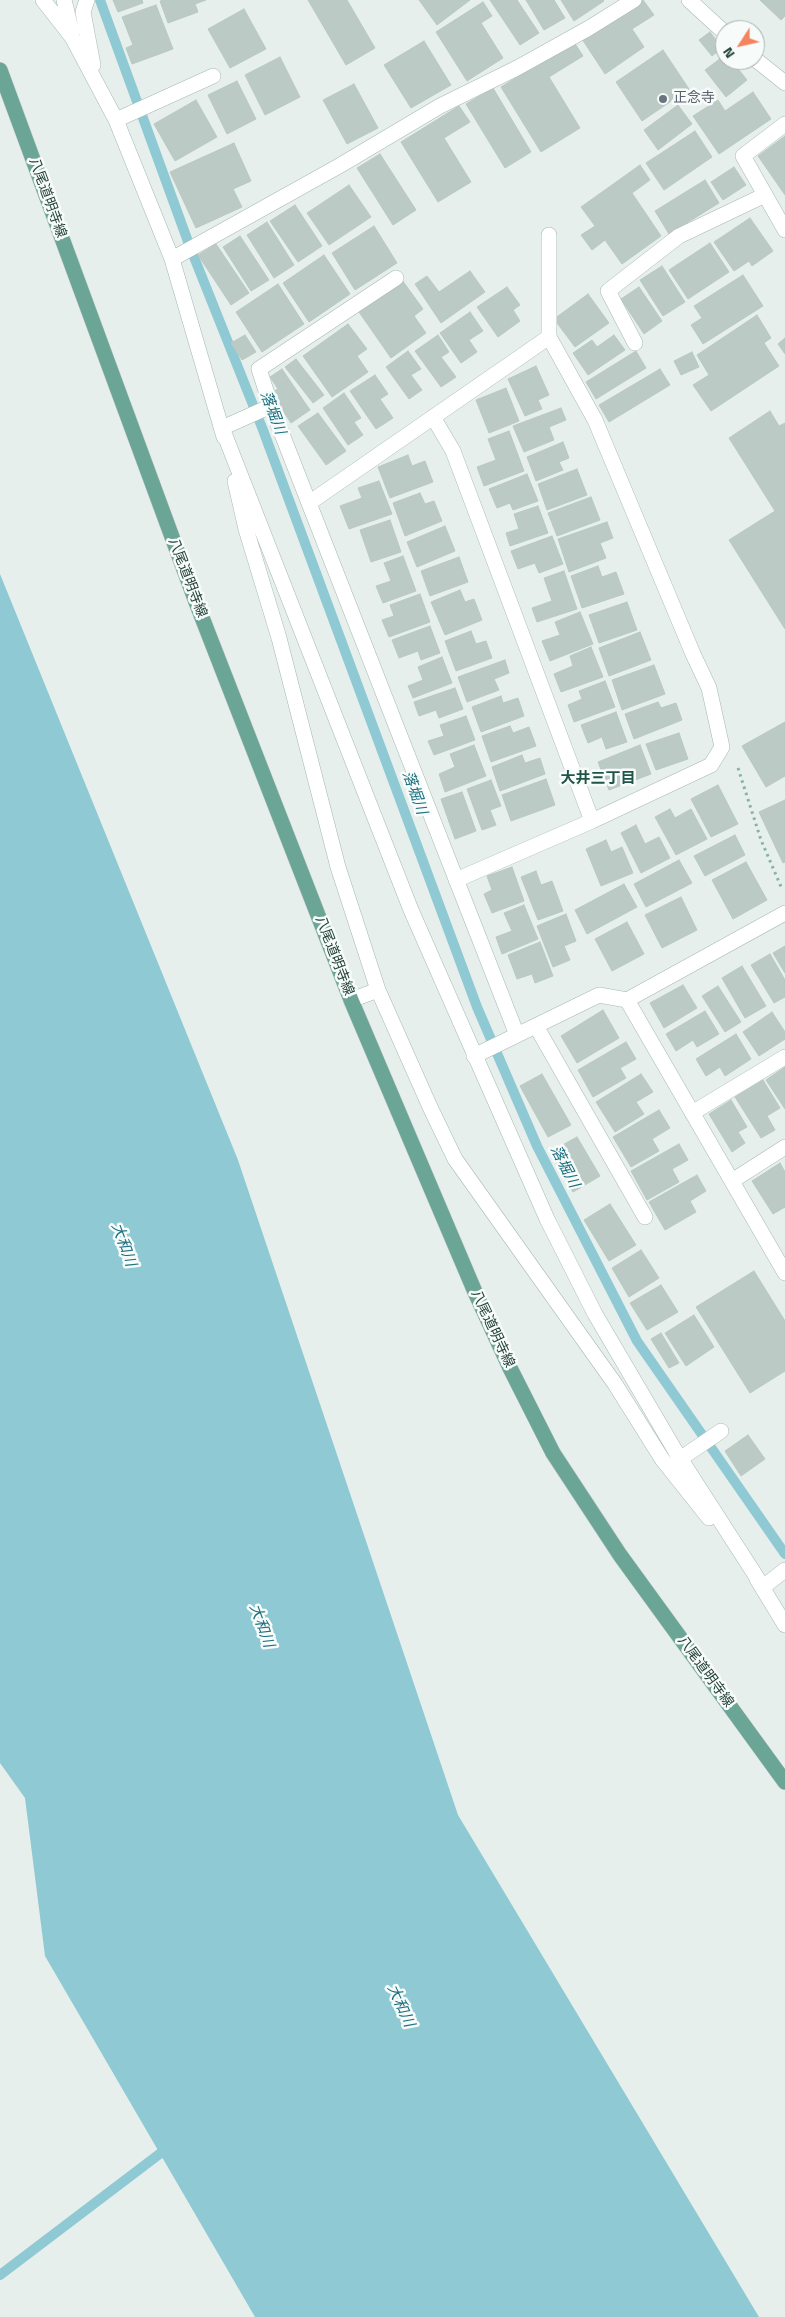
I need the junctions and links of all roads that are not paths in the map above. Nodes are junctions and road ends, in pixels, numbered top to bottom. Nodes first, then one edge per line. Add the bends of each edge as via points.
1 (43, 0) edge
2 (64, 0) edge
3 (87, 0) edge
4 (634, 0) edge
5 (689, 0) edge
6 (715, 24) edge
7 (72, 36) junction
8 (765, 68) edge
9 (0, 70) edge
10 (213, 76) dead end
11 (96, 81) junction
12 (785, 83) edge
13 (122, 118) junction
14 (785, 124) edge
15 (765, 194) junction
16 (785, 230) edge
17 (549, 235) dead end
18 (177, 257) junction
19 (396, 278) dead end
20 (549, 337) junction
21 (636, 344) dead end
22 (267, 408) junction
23 (433, 417) junction
24 (222, 428) junction
25 (309, 503) junction
26 (592, 821) junction
27 (456, 880) junction
28 (785, 913) edge
29 (378, 990) junction
30 (351, 1000) junction
31 (627, 1000) junction
32 (536, 1026) junction
33 (513, 1037) junction
34 (479, 1054) junction
35 (785, 1057) edge
36 (692, 1113) junction
37 (785, 1148) edge
38 (732, 1181) junction
39 (645, 1217) dead end
40 (785, 1273) edge
41 (721, 1431) dead end
42 (686, 1455) junction
43 (782, 1572) edge
44 (763, 1587) junction
45 (785, 1625) edge
46 (785, 1782) edge

1 - 7 street
2 - 7 street
3 - 11 street via 83,12
4 - 18 street via 581,33 440,106
5 - 6 street
7 - 11 street
8 - 12 street
9 - 30 main road, 八尾道明寺線 via 196,602
10 - 13 street
11 - 13 street
13 - 18 street
14 - 15 street via 743,156
15 - 16 street
15 - 21 street via 679,236 608,291
17 - 20 street
18 - 24 street
19 - 22 street via 259,369
20 - 23 street
20 - 26 street via 595,420 709,688 722,747 711,765
22 - 24 street
22 - 25 street
23 - 25 street
23 - 26 street via 453,451
24 - 29 street via 246,529 279,638 338,867
24 - 34 street via 411,910
25 - 27 street
26 - 27 street
27 - 33 street
28 - 31 street
29 - 30 street
29 - 44 street via 455,1159 615,1384 662,1459
30 - 46 main road, 八尾道明寺線 via 475,1292 553,1453 620,1555
31 - 32 street via 599,995
31 - 36 street
32 - 33 street
32 - 39 street
33 - 34 street
34 - 42 street via 547,1219 595,1314
35 - 36 street
36 - 38 street
37 - 38 street
38 - 40 street
41 - 42 street
42 - 44 street
43 - 44 street
44 - 45 street

